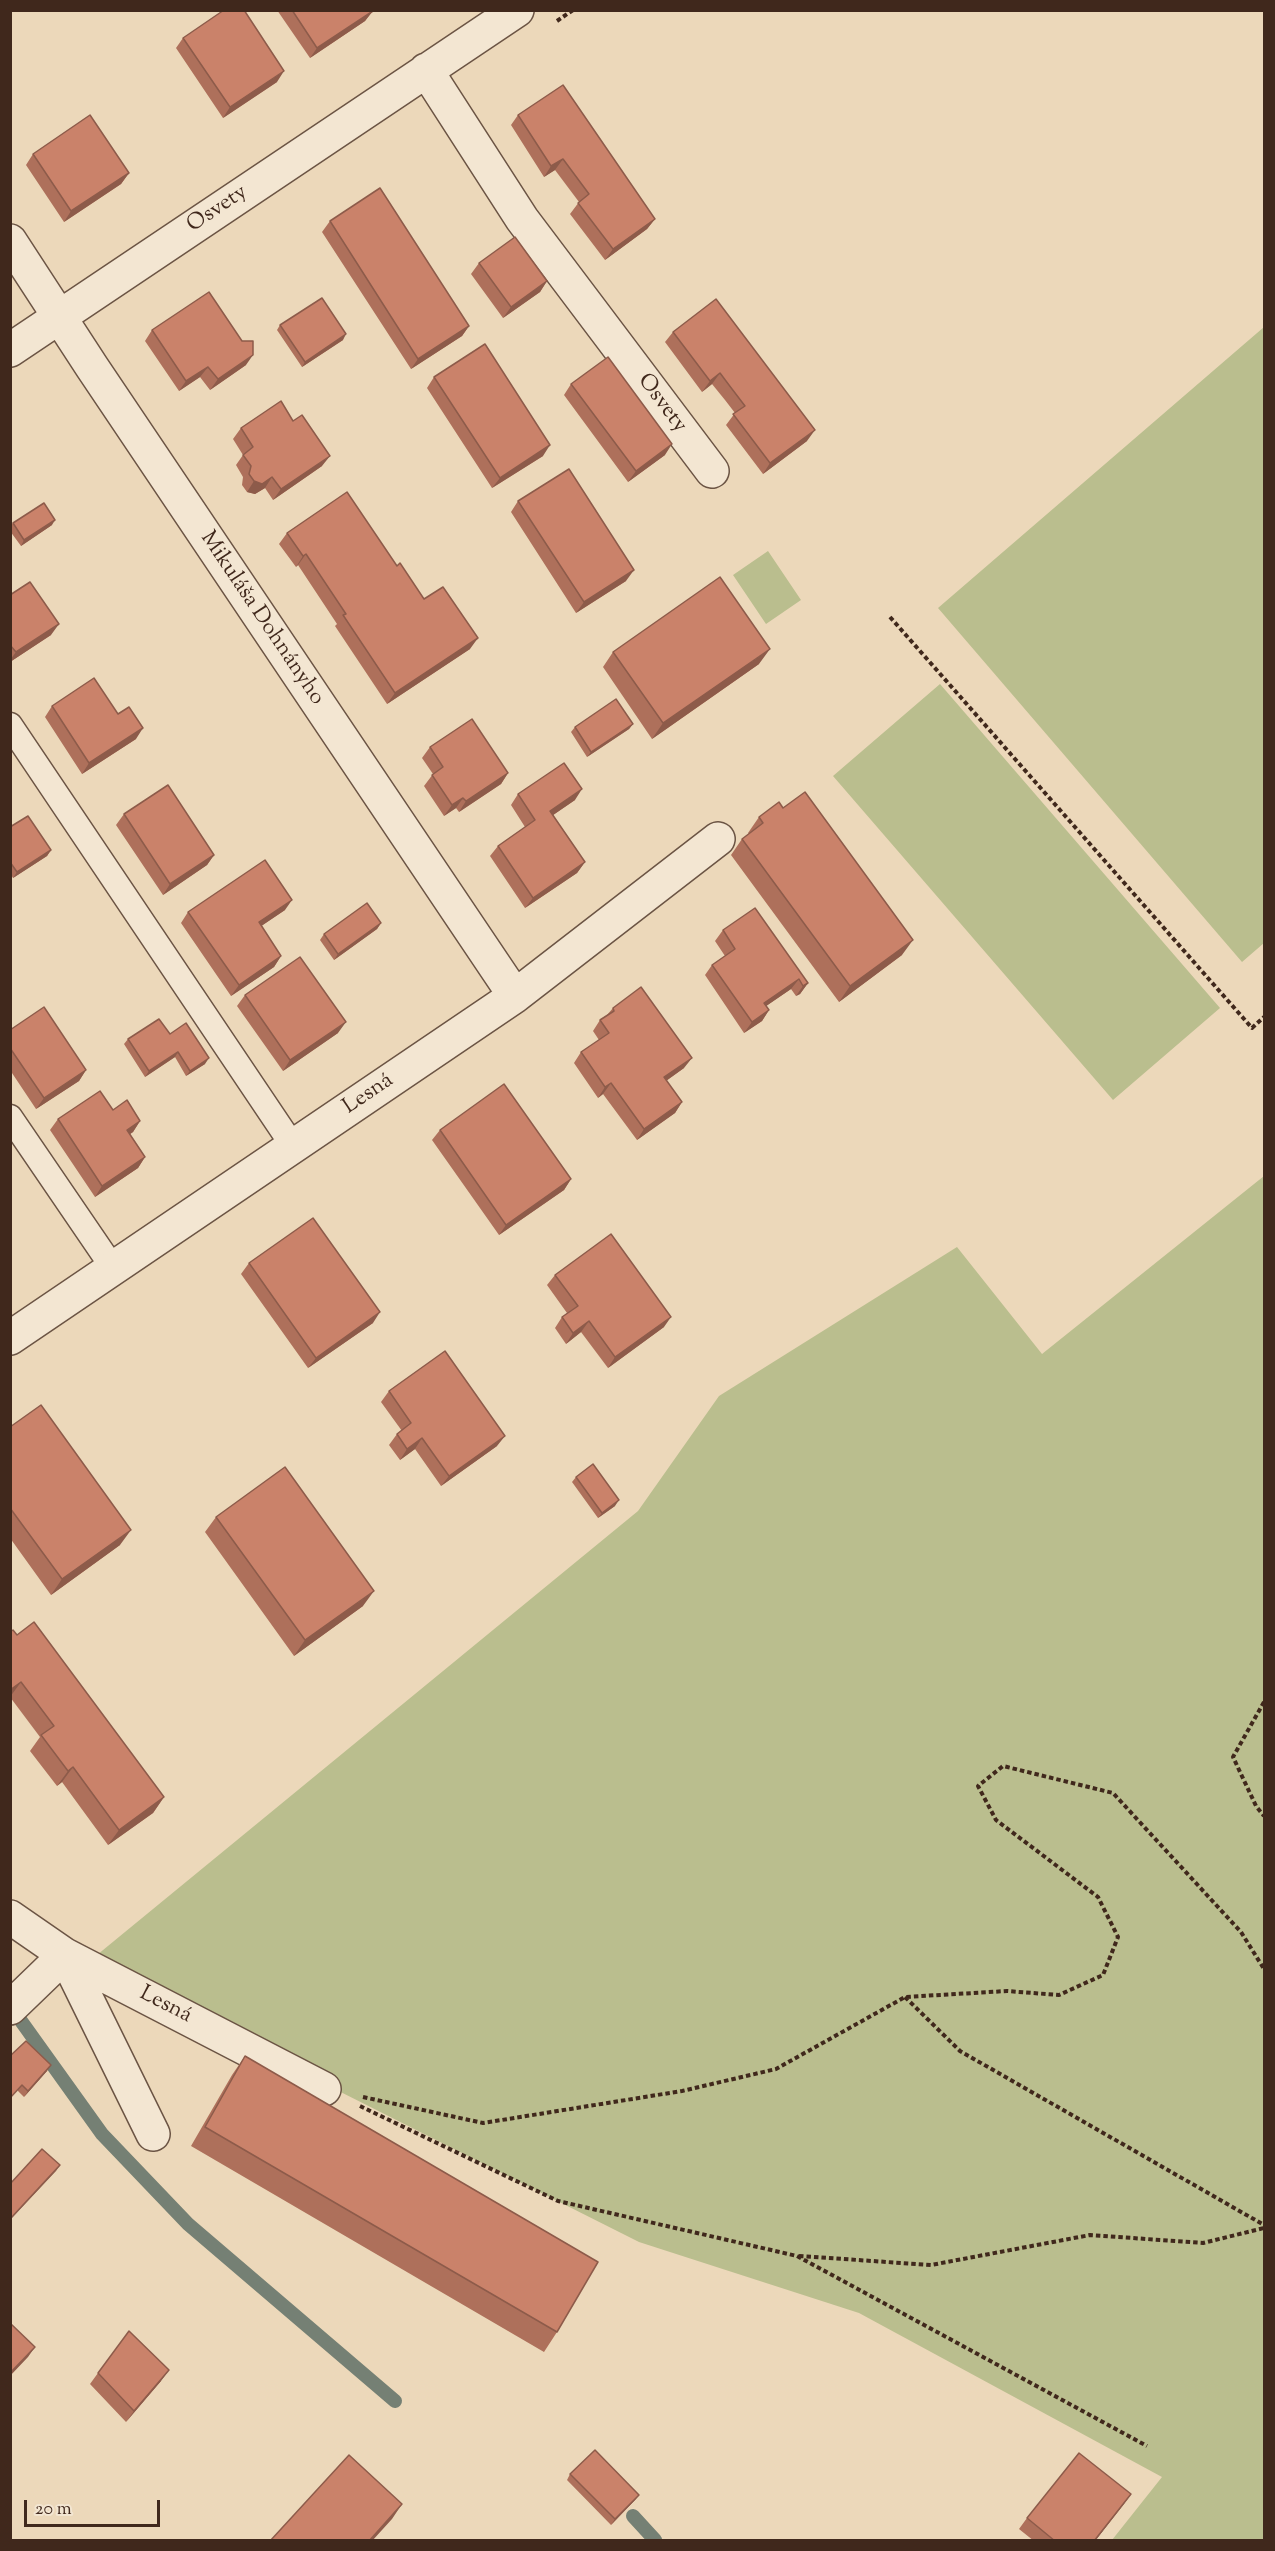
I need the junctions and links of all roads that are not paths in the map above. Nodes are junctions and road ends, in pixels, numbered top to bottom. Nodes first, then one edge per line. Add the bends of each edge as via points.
1 (518, 10) edge
2 (426, 70) junction
3 (10, 241) edge
4 (59, 317) junction
5 (10, 350) edge
6 (712, 471) dead end
7 (10, 725) edge
8 (718, 838) dead end
9 (514, 996) junction
10 (10, 1117) edge
11 (293, 1146) junction
12 (113, 1268) junction
13 (10, 1338) edge
14 (10, 1917) edge
15 (65, 1954) junction
16 (19, 2000) edge
17 (324, 2088) road end
18 (153, 2134) dead end

1 - 2 street, Osvety
2 - 4 street, Osvety
2 - 6 street, Osvety via 522,219
3 - 4 street, Mikuláša Dohnányho
4 - 5 street, Osvety
4 - 9 street, Mikuláša Dohnányho
7 - 11 lane
8 - 9 street, Lesná
9 - 11 street, Lesná
10 - 12 lane
11 - 12 street, Lesná
12 - 13 street, Lesná
14 - 15 street, Lesná
15 - 16 street
15 - 17 street, Lesná
15 - 18 street

